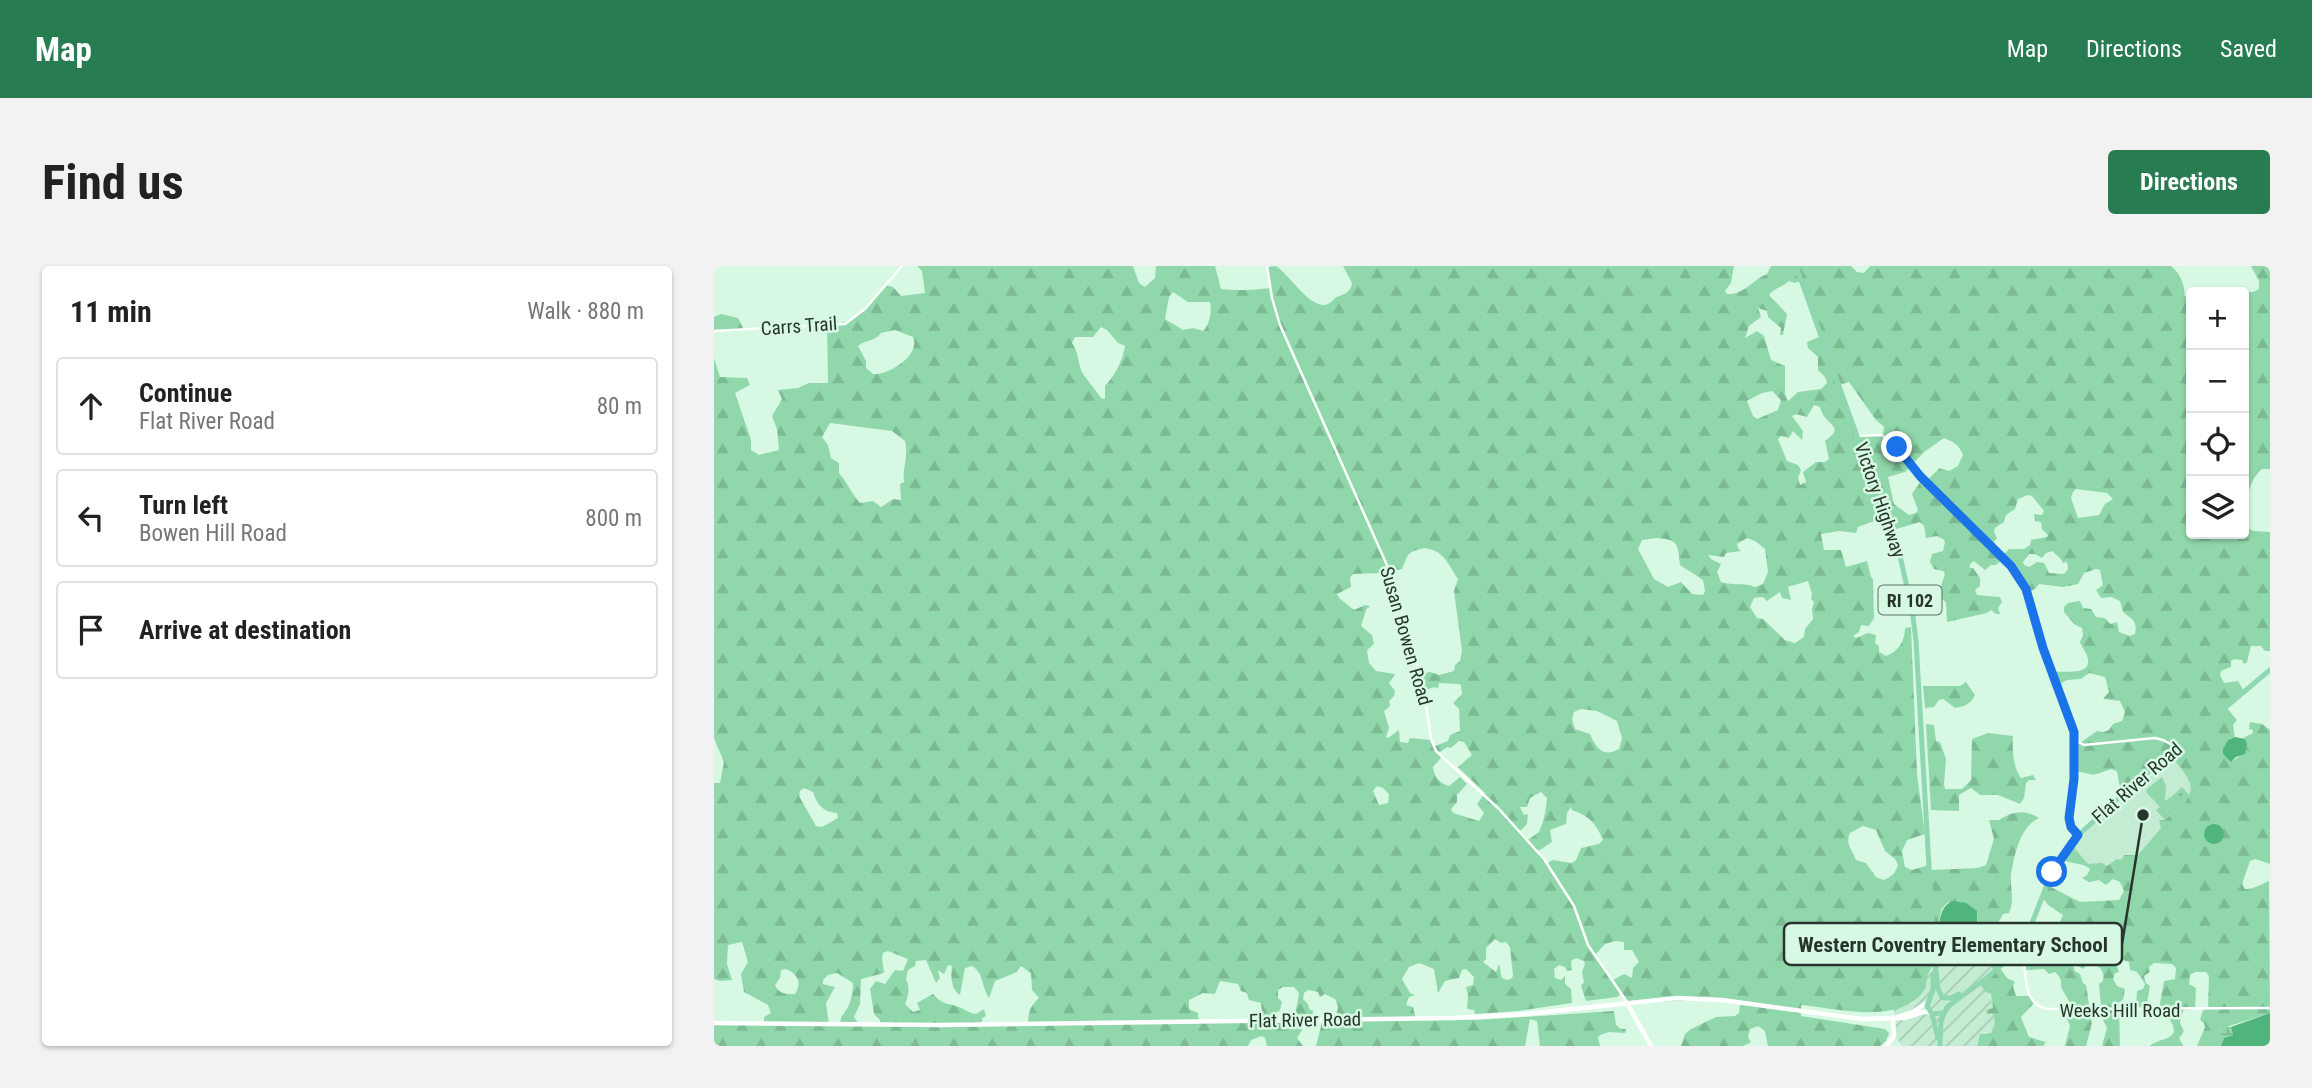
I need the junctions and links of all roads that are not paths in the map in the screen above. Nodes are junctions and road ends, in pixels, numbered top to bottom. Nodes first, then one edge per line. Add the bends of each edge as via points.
1 (902, 266) edge
2 (1267, 266) edge
3 (1796, 266) edge
4 (714, 331) edge
5 (1858, 436) junction
6 (2270, 670) edge
7 (2075, 740) junction
8 (2178, 748) junction
9 (2078, 835) junction
10 (2018, 946) junction
11 (1934, 953) junction
12 (1981, 983) junction
13 (1943, 998) junction
14 (1929, 1000) junction
15 (1627, 1002) junction
16 (1947, 1007) junction
17 (2270, 1008) edge
18 (1931, 1013) junction
19 (1942, 1013) junction
20 (1893, 1018) junction
21 (714, 1023) edge
22 (1651, 1046) edge
23 (1886, 1046) edge
24 (1940, 1046) edge

1 - 4 street, Carrs Trail via 865,309 845,324
2 - 15 street, Susan Bowen Road via 1280,325 1390,572 1423,684 1436,751 1499,809 1544,859 1574,906 1588,945
3 - 5 main road, Victory Highway / RI 102
5 - 7 street via 1888,438 2020,578
5 - 11 main road, Victory Highway / RI 102 via 1900,556 1914,622
6 - 8 main road, Flat River Road
7 - 8 street via 2084,746 2155,738
7 - 9 street via 2069,818
8 - 9 main road, Flat River Road
9 - 10 main road, Flat River Road via 2057,862
10 - 12 main road, Flat River Road
10 - 17 street, Weeks Hill Road via 2024,955 2030,998 2046,1009
11 - 13 main road, Victory Highway / RI 102
11 - 14 main road, Victory Highway / RI 102
12 - 13 main road, Flat River Road
12 - 16 main road, Flat River Road
13 - 14 main road
13 - 16 main road
14 - 18 main road
14 - 20 main road, Flat River Road via 1916,1011
15 - 20 main road, Flat River Road via 1709,998 1861,1019
15 - 21 main road, Flat River Road via 1444,1018 948,1025
15 - 22 main road
16 - 19 main road
18 - 19 main road
18 - 20 main road, Flat River Road
18 - 24 main road
19 - 24 main road
20 - 23 main road via 1894,1036

